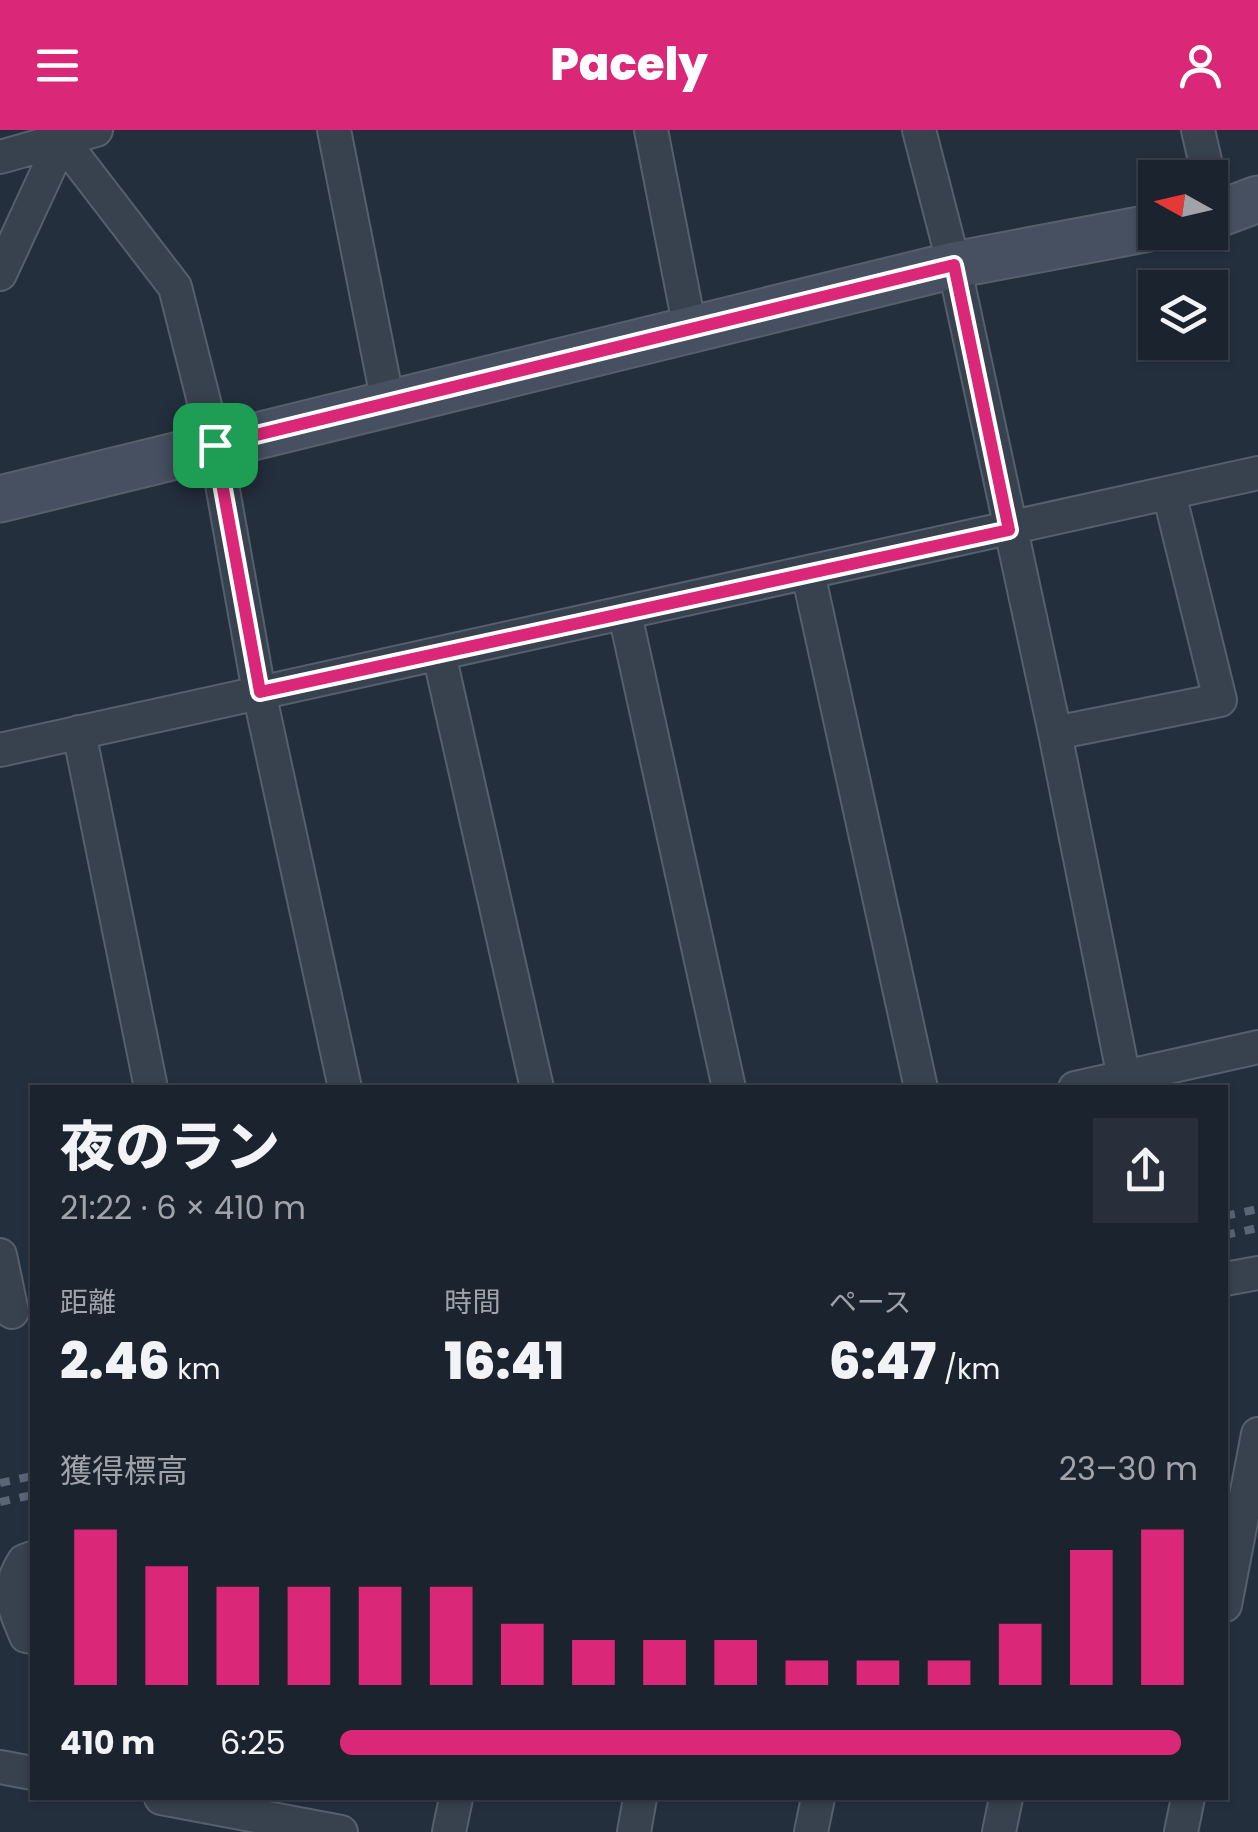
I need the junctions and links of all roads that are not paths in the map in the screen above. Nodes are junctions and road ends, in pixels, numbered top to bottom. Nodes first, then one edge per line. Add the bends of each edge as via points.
1 (96, 130) edge
2 (334, 130) edge
3 (651, 130) edge
4 (920, 130) edge
5 (1198, 130) edge
6 (62, 135) edge
7 (0, 158) edge
8 (1208, 160) edge
9 (1138, 230) edge
10 (954, 265) junction
11 (0, 274) edge
12 (690, 329) junction
13 (388, 403) junction
14 (215, 445) junction
15 (1258, 474) edge
16 (1170, 493) junction
17 (0, 499) edge
18 (1009, 530) junction
19 (808, 573) junction
20 (626, 614) junction
21 (439, 654) junction
22 (260, 692) junction
23 (80, 732) junction
24 (1055, 733) junction
25 (0, 750) edge
26 (1258, 1047) edge
27 (1125, 1082) edge
28 (150, 1085) edge
29 (345, 1085) edge
30 (536, 1085) edge
31 (728, 1085) edge
32 (921, 1085) edge
33 (1100, 1085) edge
34 (0, 1255) edge
35 (1258, 1273) edge
36 (1228, 1278) edge
37 (15, 1311) edge
38 (1258, 1434) edge
39 (30, 1558) edge
40 (1228, 1589) edge
41 (30, 1637) edge
42 (0, 1767) edge
43 (30, 1773) edge
44 (172, 1800) edge
45 (456, 1800) edge
46 (640, 1800) edge
47 (818, 1800) edge
48 (1006, 1800) edge
49 (1188, 1800) edge
50 (250, 1815) edge
51 (341, 1832) edge
52 (449, 1832) edge
53 (634, 1832) edge
54 (811, 1832) edge
55 (999, 1832) edge
56 (1182, 1832) edge

1 - 6 street
2 - 13 street
3 - 12 street
4 - 10 street
5 - 8 street
6 - 7 street
6 - 11 street
6 - 14 street via 175,287
9 - 10 street
10 - 12 street
10 - 18 street
12 - 13 street
13 - 14 street
14 - 17 street
14 - 22 street
15 - 16 street
16 - 18 street
16 - 24 street via 1220,700
18 - 19 street
18 - 24 street
19 - 20 street
19 - 32 street
20 - 21 street
20 - 31 street
21 - 22 street
21 - 30 street
22 - 23 street
22 - 29 street
23 - 25 street
23 - 28 street
24 - 27 street
26 - 27 street
27 - 33 street
34 - 37 street
35 - 36 street
38 - 40 street
39 - 41 street via 11,1581 14,1607
42 - 43 street
44 - 50 street
45 - 52 street
46 - 53 street
47 - 54 street
48 - 55 street
49 - 56 street
50 - 51 street

